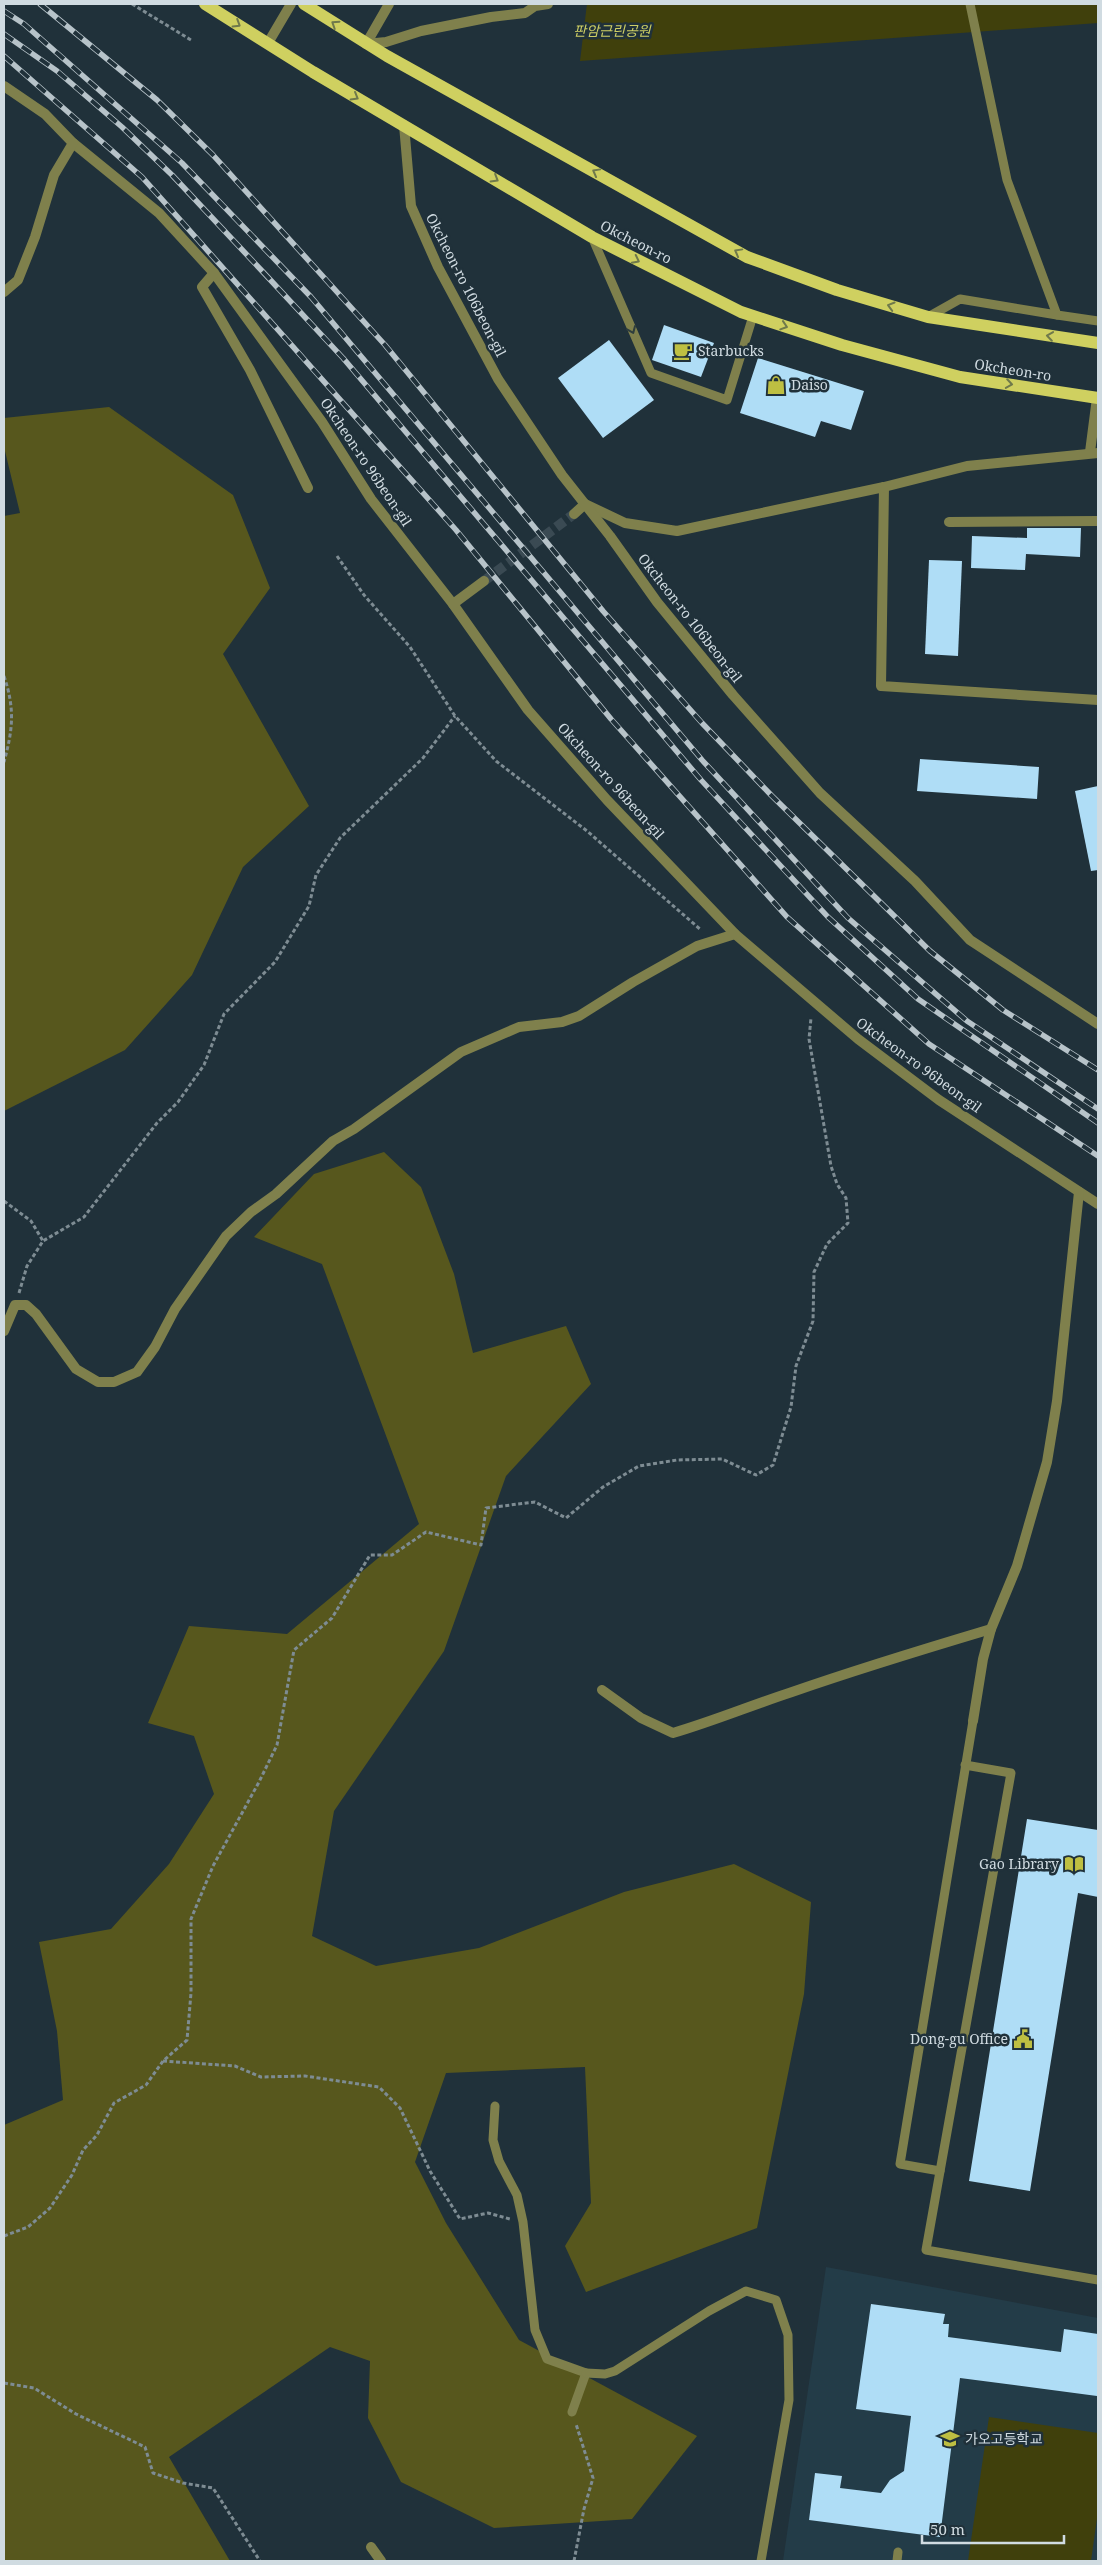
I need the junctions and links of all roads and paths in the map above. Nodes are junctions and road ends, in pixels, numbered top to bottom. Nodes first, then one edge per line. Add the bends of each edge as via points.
1 (132, 4) edge
2 (205, 4) edge
3 (291, 4) edge
4 (304, 4) edge
5 (390, 4) edge
6 (548, 4) edge
7 (970, 4) edge
8 (534, 5) edge
9 (191, 40) dead end
10 (268, 44) junction
11 (366, 44) junction
12 (4, 86) edge
13 (404, 125) junction
14 (73, 143) junction
15 (592, 237) junction
16 (214, 273) junction
17 (4, 292) edge
18 (1057, 315) junction
19 (753, 316) junction
20 (928, 317) junction
21 (1098, 321) edge
22 (1098, 343) edge
23 (1098, 398) edge
24 (1094, 453) edge
25 (884, 487) junction
26 (308, 488) dead end
27 (585, 504) junction
28 (574, 514) tunnel mouth
29 (1098, 521) edge
30 (949, 522) dead end
31 (337, 556) dead end
32 (484, 581) tunnel mouth
33 (453, 604) junction
34 (4, 676) edge
35 (1098, 700) edge
36 (455, 716) junction
37 (4, 762) edge
38 (733, 931) junction
39 (812, 1000) junction
40 (1098, 1024) edge
41 (1079, 1192) junction
42 (4, 1202) edge
43 (1098, 1204) edge
44 (43, 1241) junction
45 (15, 1305) junction
46 (4, 1331) edge
47 (991, 1629) junction
48 (602, 1690) dead end
49 (973, 1721) joint
50 (966, 1765) junction
51 (163, 2062) junction
52 (495, 2106) dead end
53 (940, 2170) junction
54 (523, 2222) junction
55 (4, 2236) edge
56 (1098, 2280) edge
57 (586, 2374) junction
58 (4, 2383) edge
59 (572, 2412) joint
60 (372, 2547) dead end
61 (260, 2561) edge
62 (381, 2561) edge
63 (574, 2561) edge
64 (761, 2561) edge

1 - 9 path
2 -> 10 main road, Okcheon-ro
3 - 10 street
11 -> 4 main road
5 - 11 street
6 - 8 street
7 - 18 lane via 1007,180
8 - 11 street via 525,13 491,17
10 -> 13 main road, Okcheon-ro
20 -> 11 main road via 837,290 747,257
12 - 14 street, Okcheon-ro 96beon-gil via 44,114
13 -> 15 main road, Okcheon-ro
13 - 27 street, Okcheon-ro 106beon-gil via 411,206 438,267 498,380
14 - 16 street, Okcheon-ro 96beon-gil via 159,213
14 - 17 street via 54,175 18,280
15 -> 19 main road, Okcheon-ro
15 -> 19 lane via 651,374 727,400
16 - 26 street via 202,287 250,370
16 - 33 street, Okcheon-ro 96beon-gil via 322,422 372,499
18 - 20 lane via 960,298
18 - 21 lane
19 -> 23 main road, Okcheon-ro via 842,345 960,377
22 -> 20 main road
23 - 24 street
24 - 25 street via 967,466
25 - 27 street via 677,531 625,523
25 - 35 street via 881,686
27 - 28 street
27 - 40 street, Okcheon-ro 106beon-gil via 657,602 820,793 915,881 970,940
29 - 30 street
31 - 36 path via 364,595 410,647
32 - 33 street
33 - 38 street, Okcheon-ro 96beon-gil via 528,710 606,800
34 - 37 path via 14,716
36 - 38 path via 496,761 587,830 702,930 715,933
36 - 44 path via 423,758 335,844 316,876 308,906 292,935 275,962 224,1014 204,1065 178,1102 84,1217
38 - 39 street, Okcheon-ro 96beon-gil
38 - 45 street via 697,946 580,1016 519,1028 461,1052 333,1141 226,1236 175,1309 155,1347 137,1372 114,1382 98,1382 76,1368 36,1314 26,1305
39 - 41 street, Okcheon-ro 96beon-gil via 939,1100
39 - 51 path via 809,1039 831,1166 846,1198 848,1223 827,1244 814,1272 813,1321 796,1366 791,1407 773,1465 756,1475 722,1459 677,1460 639,1466 603,1487 566,1518 535,1502 486,1508 481,1545 426,1532 392,1555 370,1555 332,1618 294,1650 276,1745 213,1866 191,1919 187,2040
41 - 43 street, Okcheon-ro 96beon-gil
41 - 47 street via 1057,1401 1047,1462 1017,1566
42 - 44 path via 31,1221
44 - 45 path via 27,1266
45 - 46 street
47 - 48 street via 898,1656 673,1733 641,1718
47 - 49 street
49 - 50 lane
50 - 53 lane via 900,2164
50 - 53 lane via 1011,1773
51 - 54 path via 235,2066 261,2077 306,2076 379,2087 400,2108 430,2172 460,2219 488,2212
51 - 55 path via 146,2086 114,2103 98,2135 83,2150 72,2175 50,2208 28,2227
52 - 54 lane via 493,2140 499,2161 517,2195
53 - 56 lane via 926,2250
54 - 57 lane via 535,2330 544,2352 547,2359
57 - 59 lane
57 - 64 lane via 615,2371 746,2291 776,2300 788,2335 789,2400
58 - 61 path via 34,2388 76,2414 145,2447 153,2473 213,2488
59 - 63 path via 593,2478
60 - 62 street

